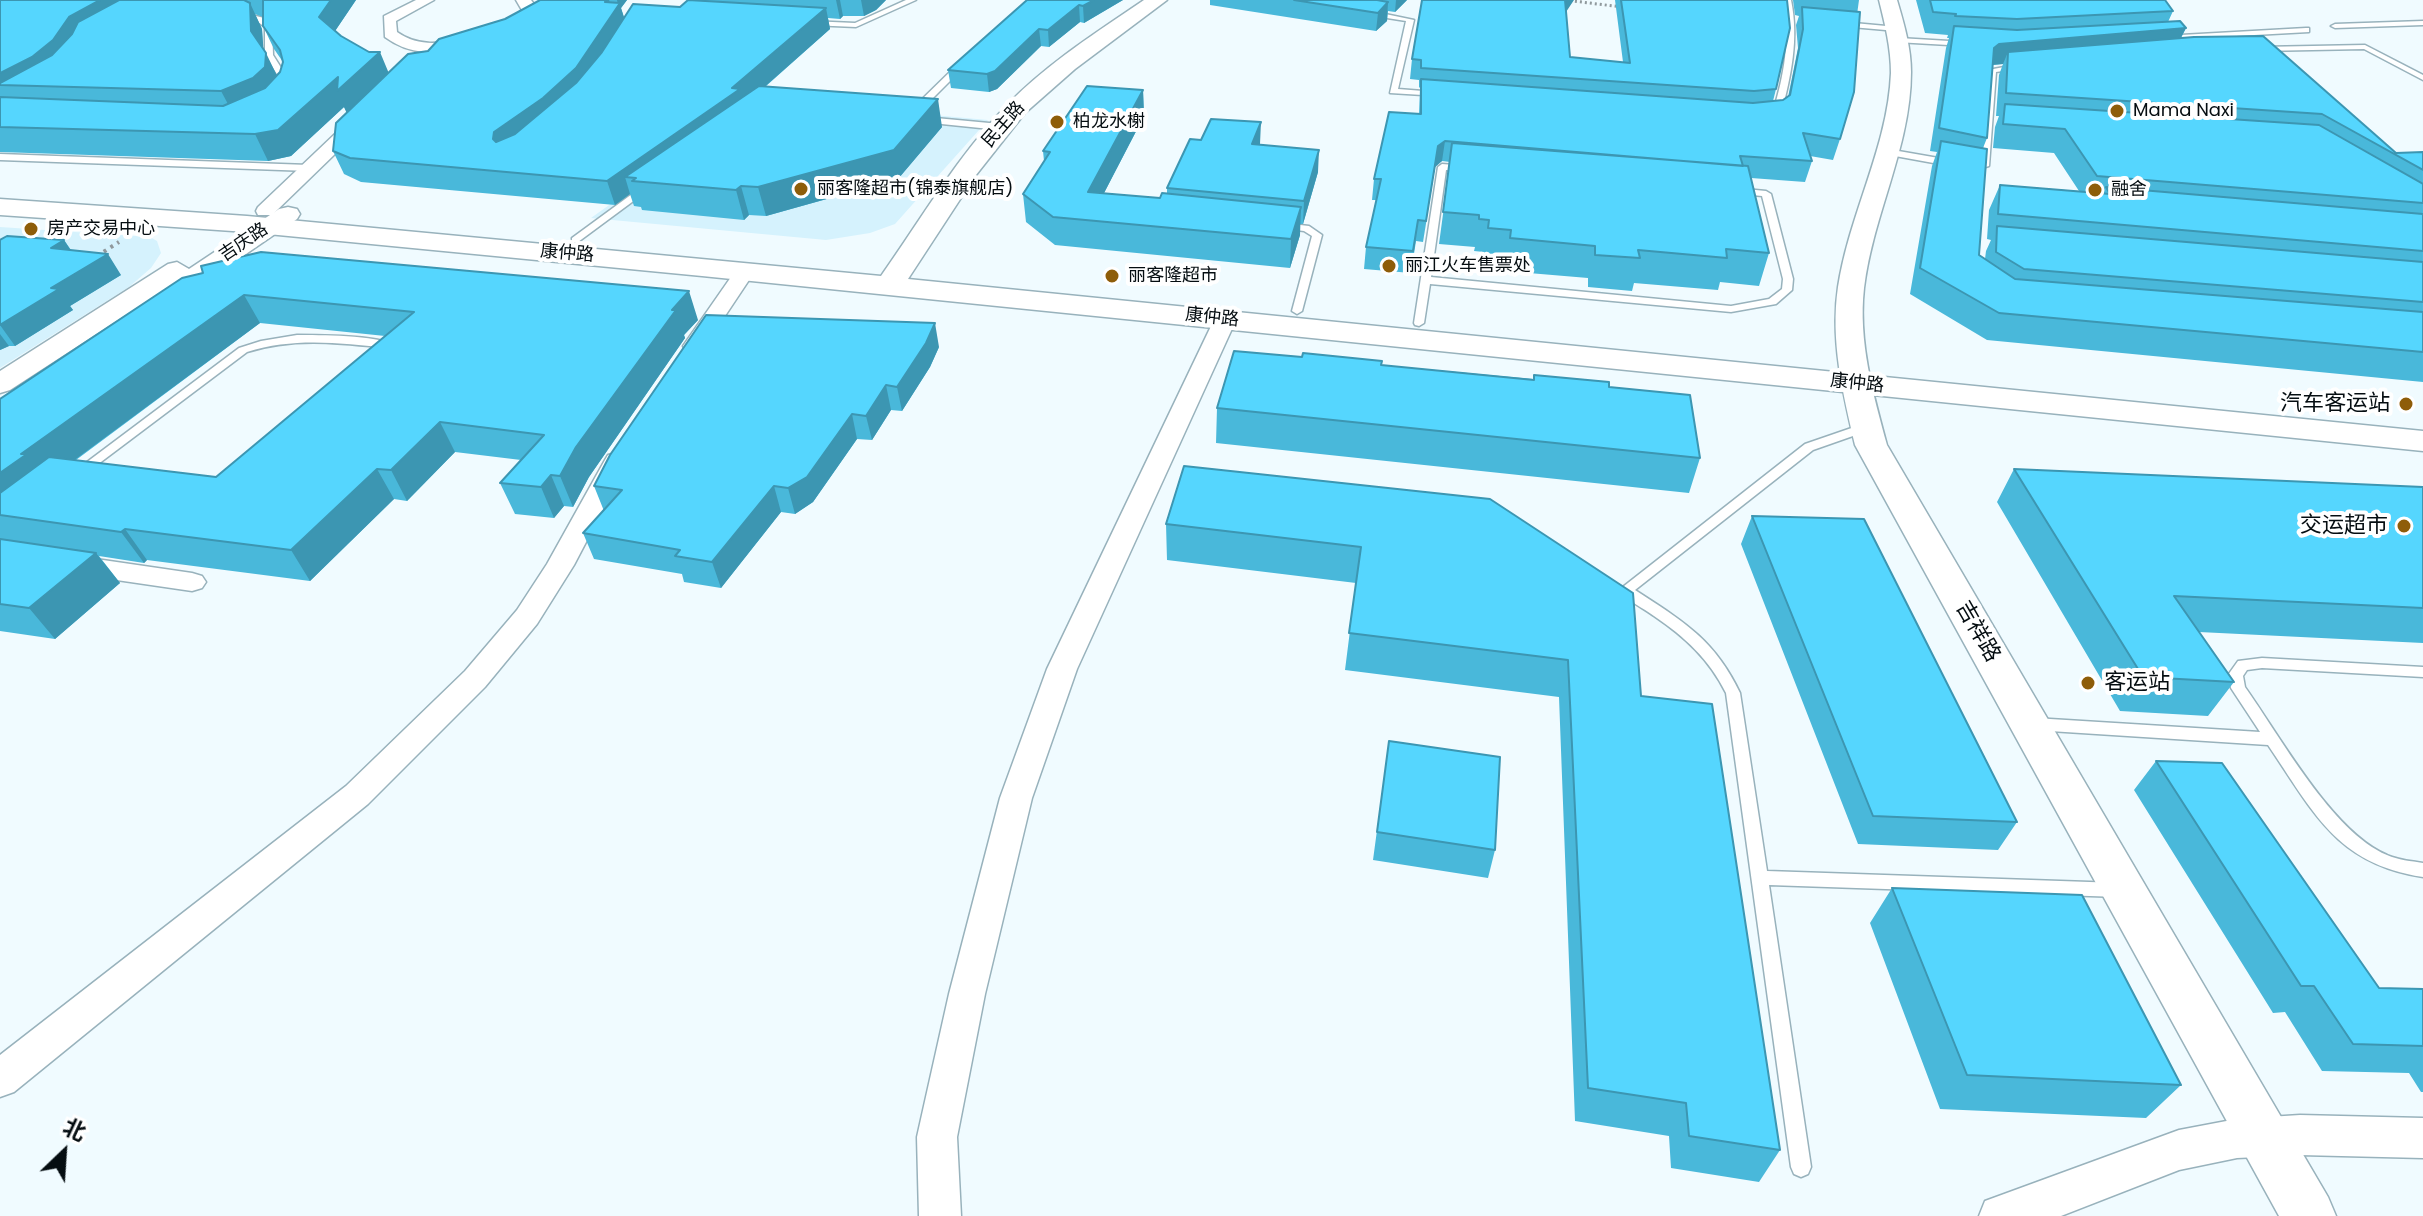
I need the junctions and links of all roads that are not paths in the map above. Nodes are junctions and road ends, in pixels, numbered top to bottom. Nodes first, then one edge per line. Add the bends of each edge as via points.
1 (427, 0) edge
2 (912, 0) edge
3 (1157, 0) edge
4 (1181, 0) edge
5 (1787, 0) edge
6 (1888, 0) edge
7 (385, 2) dead end
8 (408, 7) junction
9 (533, 9) edge
10 (226, 10) edge
11 (1367, 12) edge
12 (1790, 20) junction
13 (1802, 21) edge
14 (794, 22) edge
15 (1826, 23) edge
16 (2423, 23) edge
17 (2335, 26) dead end
18 (2173, 29) edge
19 (2306, 30) dead end
20 (1898, 35) junction
21 (2180, 37) junction
22 (2149, 38) edge
23 (1981, 45) edge
24 (2255, 49) edge
25 (970, 58) edge
26 (2024, 65) edge
27 (2423, 78) edge
28 (1439, 94) edge
29 (283, 97) edge
30 (376, 104) edge
31 (1757, 117) edge
32 (1989, 121) junction
33 (2004, 122) edge
34 (1000, 127) junction
35 (1887, 152) junction
36 (0, 157) edge
37 (1001, 163) dead end
38 (1957, 164) edge
39 (1971, 166) edge
40 (309, 168) junction
41 (1985, 169) junction
42 (1473, 170) edge
43 (654, 182) edge
44 (1984, 183) edge
45 (1720, 190) edge
46 (0, 193) edge
47 (0, 207) edge
48 (267, 217) junction
49 (1270, 225) edge
50 (575, 240) junction
51 (745, 271) junction
52 (915, 276) junction
53 (1425, 280) junction
54 (1297, 311) junction
55 (1225, 320) junction
56 (1419, 323) junction
57 (388, 345) edge
58 (675, 375) edge
59 (1854, 375) junction
60 (0, 384) edge
61 (0, 405) edge
62 (2423, 423) edge
63 (1866, 427) junction
64 (630, 440) edge
65 (2423, 441) edge
66 (64, 484) edge
67 (0, 554) edge
68 (192, 582) dead end
69 (2423, 672) edge
70 (2029, 724) junction
71 (2273, 739) junction
72 (2423, 870) edge
73 (1760, 878) junction
74 (2123, 890) junction
75 (0, 1079) edge
76 (2263, 1136) junction
77 (2423, 1138) edge
78 (1801, 1167) dead end
79 (940, 1216) edge
80 (2000, 1216) edge
81 (2309, 1216) edge

1 - 8 street
2 - 14 lane via 856,25
3 - 34 main road, 民主路 via 1063,67
4 - 37 main road, 民主路 via 1065,87
5 - 12 lane
6 - 20 street, 吉祥路
7 - 8 street
8 - 9 street via 389,19 388,29 426,56 498,32
10 - 29 lane via 269,26 269,55 287,82
11 - 28 lane via 1410,20 1393,91
12 - 13 lane
12 - 31 lane via 1789,66 1777,114
15 - 20 lane
16 - 17 lane
18 - 21 lane
19 - 21 lane
20 - 23 lane
20 - 35 street, 吉祥路 via 1900,109
21 - 22 lane
24 - 27 lane via 2365,47
25 - 34 lane via 908,118
26 - 32 lane via 1992,70
30 - 40 street, 吉庆路
32 - 33 lane
32 - 41 lane
34 - 52 main road, 民主路
35 - 38 lane
35 - 59 street, 吉祥路 via 1854,268
36 - 40 lane
39 - 41 lane
40 - 48 street, 吉庆路
41 - 44 lane
42 - 53 lane via 1442,167
43 - 50 lane
45 - 53 lane via 1766,194 1788,279 1779,298 1731,309
46 - 48 main road, 康仲路
47 - 48 main road, 康仲路
48 - 50 main road, 康仲路
48 - 51 main road, 康仲路
48 - 60 street, 吉庆路
48 - 61 street, 吉庆路
49 - 54 lane via 1306,228 1317,235
50 - 52 main road, 康仲路
51 - 52 main road, 康仲路
51 - 58 street
52 - 54 main road, 康仲路
52 - 55 main road, 康仲路
53 - 56 lane
54 - 56 main road, 康仲路
55 - 59 main road, 康仲路
55 - 79 street via 1080,627 1016,798 937,1137
56 - 59 main road, 康仲路
57 - 66 lane via 303,336 243,350
59 - 62 main road, 康仲路
59 - 63 street, 吉祥路
59 - 65 main road, 康仲路
63 - 70 street, 吉祥路 via 1871,445
63 - 73 lane via 1809,447 1626,590 1701,641 1728,678
64 - 75 street via 527,617 475,679 357,795
67 - 68 street
69 - 71 lane via 2243,665 2235,681
70 - 71 lane
70 - 74 street, 吉祥路
71 - 72 lane via 2343,836 2382,860
73 - 74 lane
73 - 78 lane
74 - 76 street, 吉祥路
76 - 77 street
76 - 80 street via 2180,1149
76 - 81 street, 吉祥路

